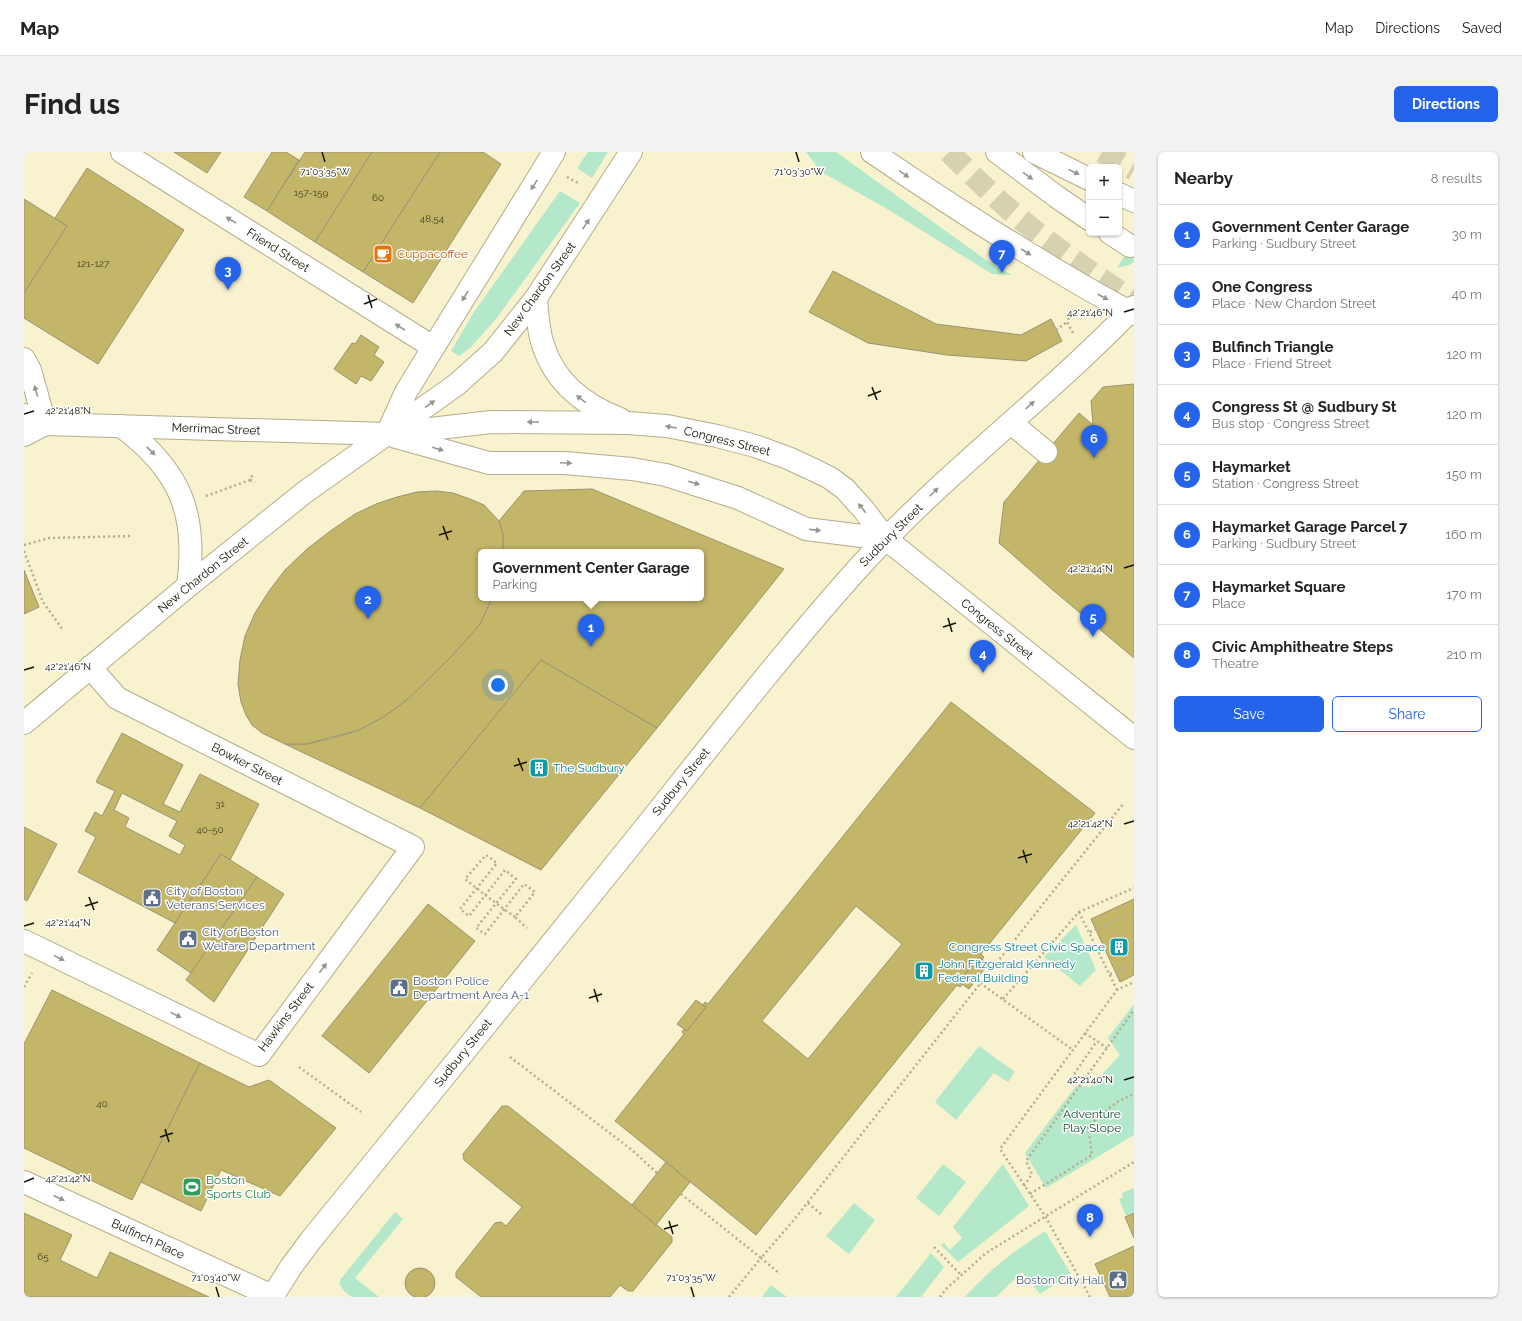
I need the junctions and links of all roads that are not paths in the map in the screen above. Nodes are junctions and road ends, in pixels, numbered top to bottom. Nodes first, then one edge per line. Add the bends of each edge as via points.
1 (122, 152) edge
2 (554, 152) edge
3 (631, 152) edge
4 (872, 152) edge
5 (997, 152) edge
6 (1034, 152) edge
7 (1086, 178) edge
8 (1122, 195) edge
9 (1134, 201) edge
10 (1086, 217) edge
11 (1115, 236) edge
12 (1130, 246) dead end
13 (536, 298) junction
14 (1132, 311) edge
15 (433, 347) junction
16 (24, 359) edge
17 (24, 415) edge
18 (628, 423) junction
19 (1011, 423) junction
20 (45, 424) junction
21 (121, 426) junction
22 (387, 434) junction
23 (24, 435) edge
24 (1046, 452) dead end
25 (886, 539) junction
26 (188, 586) junction
27 (90, 668) junction
28 (24, 723) edge
29 (1134, 738) edge
30 (413, 847) joint
31 (24, 941) edge
32 (24, 1182) edge
33 (272, 1297) edge

15 -> 1 main road, Friend Street
2 -> 15 main road
13 -> 3 main road, New Chardon Street
4 -> 14 main road via 1036,259
5 -> 10 main road
6 -> 7 main road
8 - 9 main road
11 - 12 main road
18 -> 13 main road via 583,401 560,378 547,358 543,345
22 -> 13 main road, New Chardon Street via 456,385 493,352
19 -> 14 main road, Sudbury Street
15 - 22 main road via 406,392
20 -> 16 main road via 30,370
17 - 20 main road, Merrimac Street
18 -> 22 main road, Congress Street via 491,422
25 -> 18 main road, Congress Street via 845,489 814,470 736,440 679,428
19 - 24 main road
25 -> 19 main road, Sudbury Street via 942,484
20 - 21 main road, Merrimac Street
20 - 23 main road, Merrimac Street
21 - 22 main road, Merrimac Street
21 -> 26 main road via 153,453 178,488 186,512 191,543
22 -> 25 main road via 489,463 565,463 666,475 738,498 806,529
22 - 26 main road, New Chardon Street via 306,492
25 - 29 main road, Congress Street
25 - 33 main road, Sudbury Street via 768,674 311,1240
26 - 27 main road, New Chardon Street
27 - 28 main road, New Chardon Street
27 - 30 main road, Bowker Street via 117,698
31 -> 30 main road, Hawkins Street via 259,1055
32 -> 33 main road, Bulfinch Place

